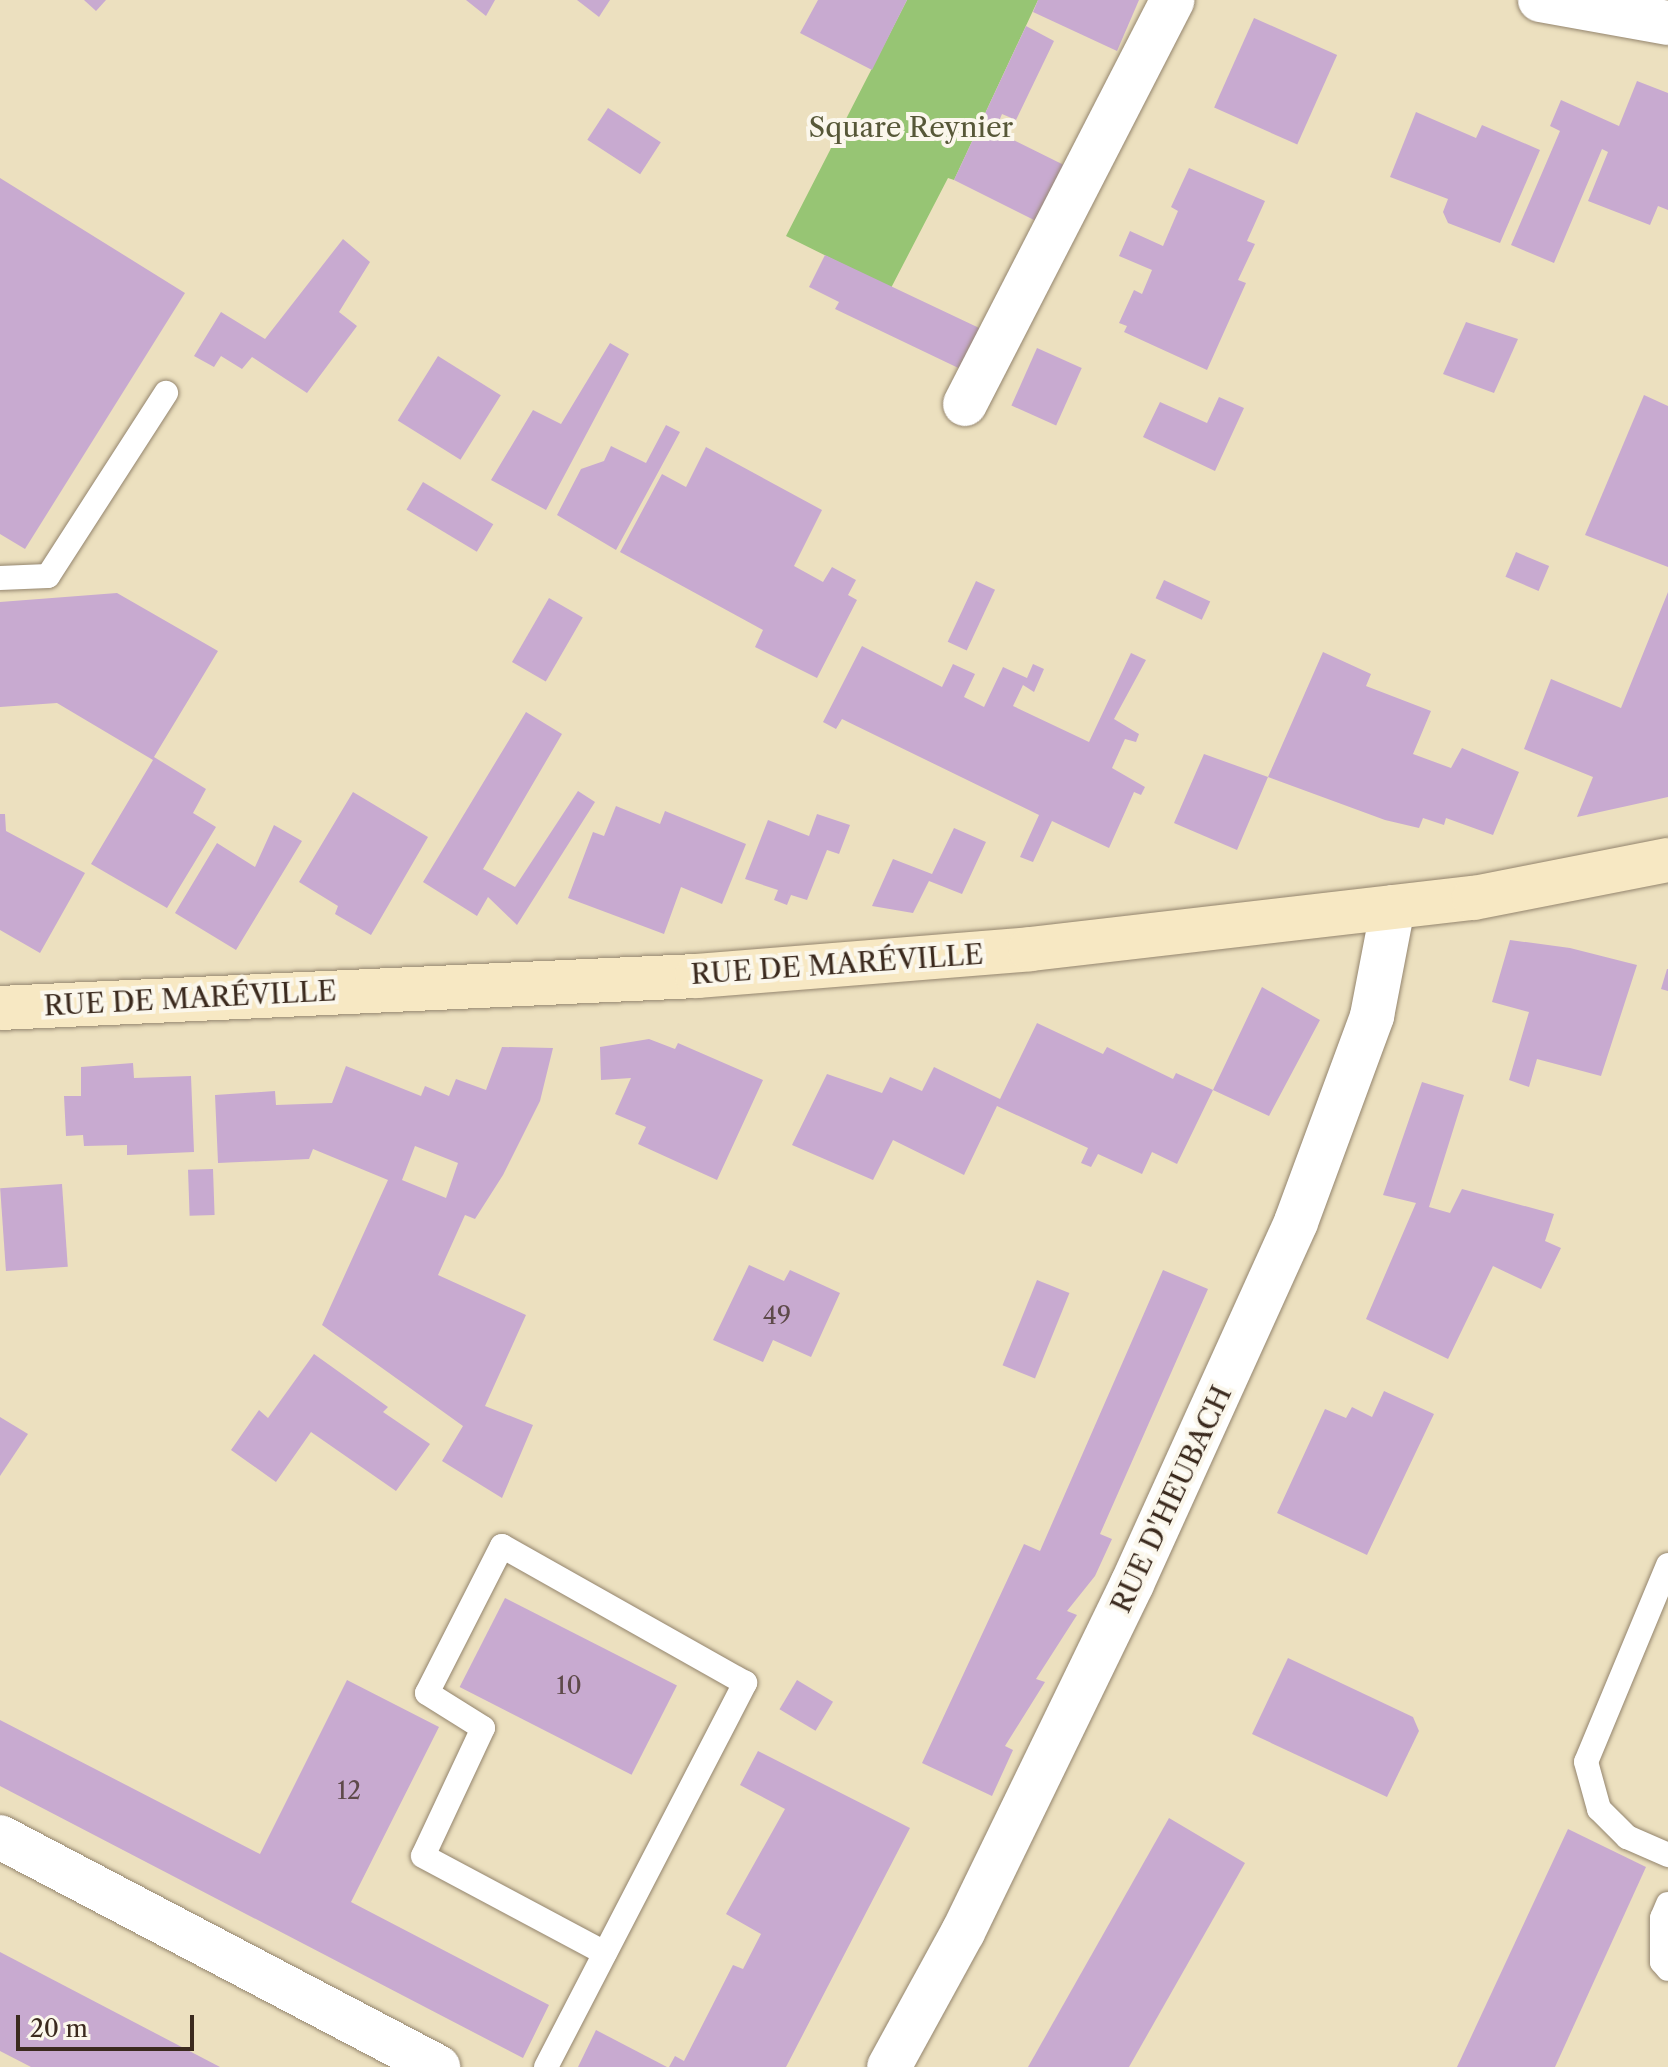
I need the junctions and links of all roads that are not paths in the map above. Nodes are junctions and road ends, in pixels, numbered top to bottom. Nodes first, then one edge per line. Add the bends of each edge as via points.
1 (1173, 0) edge
2 (1540, 0) edge
3 (1668, 23) edge
4 (166, 393) dead end
5 (965, 404) dead end
6 (0, 578) edge
7 (1668, 860) edge
8 (1393, 907) junction
9 (0, 1008) edge
10 (1668, 1565) edge
11 (0, 1837) edge
12 (1668, 1855) edge
13 (1668, 1904) edge
14 (605, 1953) junction
15 (1668, 1969) edge
16 (438, 2067) edge
17 (546, 2067) edge
18 (889, 2067) edge

1 - 5 street
2 - 3 street
4 - 6 lane via 48,576
7 - 8 main road, RUE DE MARÉVILLE via 1504,894
8 - 9 main road, RUE DE MARÉVILLE via 1045,948 697,976
8 - 18 street, RUE D'HEUBACH via 1372,1016 1285,1249 1126,1598 963,1932
10 - 12 lane via 1586,1762 1599,1809 1627,1837
11 - 16 street
13 - 15 lane via 1662,1918 1662,1947
14 - 14 lane via 745,1683 502,1546 427,1693 483,1728 423,1856
14 - 17 lane

